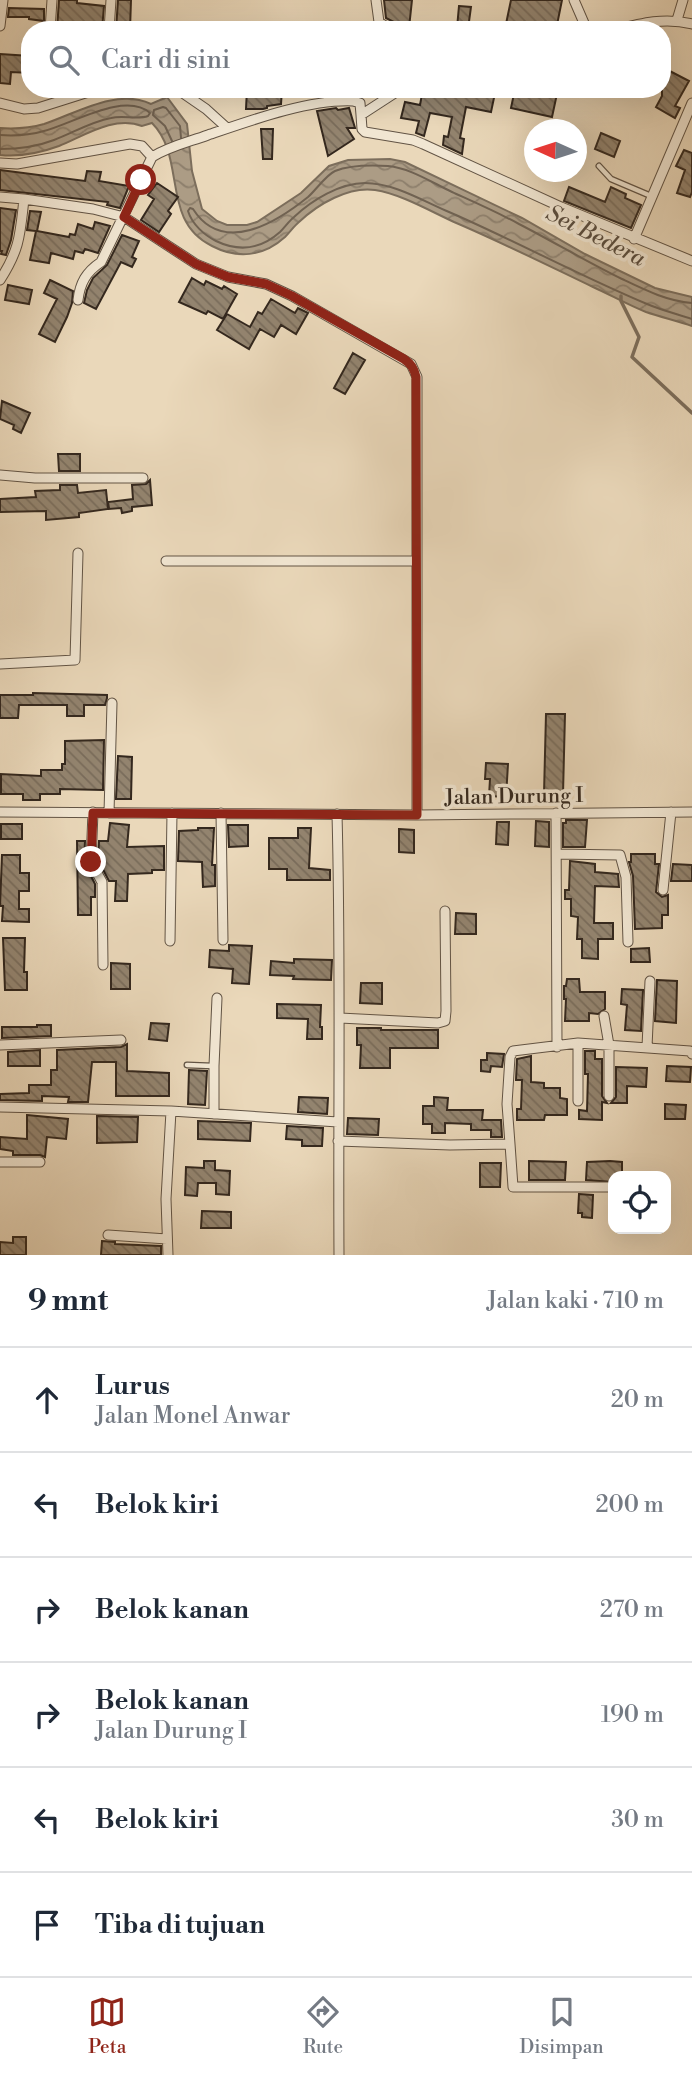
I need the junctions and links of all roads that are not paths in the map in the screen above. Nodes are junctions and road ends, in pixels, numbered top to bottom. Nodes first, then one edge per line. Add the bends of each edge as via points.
1 (3, 0) edge
2 (52, 0) edge
3 (111, 0) edge
4 (376, 0) edge
5 (574, 0) edge
6 (683, 0) edge
7 (677, 20) junction
8 (51, 21) edge
9 (109, 21) edge
10 (379, 21) edge
11 (583, 21) edge
12 (661, 21) edge
13 (692, 24) edge
14 (0, 26) edge
15 (57, 98) edge
16 (190, 98) edge
17 (387, 98) edge
18 (0, 103) edge
19 (692, 103) edge
20 (361, 115) junction
21 (227, 128) junction
22 (152, 158) junction
23 (0, 163) edge
24 (599, 166) dead end
25 (651, 196) junction
26 (0, 197) edge
27 (24, 199) junction
28 (124, 217) junction
29 (634, 239) junction
30 (692, 261) edge
31 (0, 280) edge
32 (78, 300) dead end
33 (0, 475) edge
34 (143, 478) dead end
35 (78, 553) dead end
36 (166, 561) dead end
37 (417, 561) junction
38 (0, 664) edge
39 (112, 703) dead end
40 (0, 812) edge
41 (671, 812) junction
42 (692, 812) edge
43 (93, 813) junction
44 (109, 813) junction
45 (172, 813) junction
46 (221, 813) junction
47 (556, 813) junction
48 (337, 814) junction
49 (417, 815) junction
50 (557, 854) junction
51 (663, 890) dead end
52 (445, 911) dead end
53 (170, 940) dead end
54 (223, 940) dead end
55 (628, 942) dead end
56 (103, 965) dead end
57 (650, 981) dead end
58 (217, 998) dead end
59 (604, 1016) dead end
60 (340, 1018) junction
61 (121, 1040) dead end
62 (578, 1043) junction
63 (0, 1045) edge
64 (610, 1045) junction
65 (557, 1047) junction
66 (647, 1047) junction
67 (692, 1054) edge
68 (187, 1065) dead end
69 (214, 1066) junction
70 (609, 1096) dead end
71 (578, 1101) dead end
72 (0, 1107) edge
73 (171, 1111) junction
74 (214, 1114) junction
75 (338, 1122) junction
76 (338, 1141) junction
77 (510, 1144) junction
78 (0, 1162) edge
79 (40, 1162) dead end
80 (608, 1187) edge
81 (108, 1235) dead end
82 (167, 1239) junction
83 (168, 1255) edge
84 (339, 1255) edge

1 - 14 street
2 - 8 street
3 - 9 street
4 - 10 street
5 - 11 street
6 - 7 street
7 - 12 street
7 - 13 street
15 - 18 street via 38,108
16 - 21 street
17 - 20 street
19 - 25 street
20 - 21 street via 360,103 347,101 296,108
20 - 29 street via 365,132 413,140
21 - 22 street
22 - 23 street via 142,146 131,144 18,164
22 - 28 street
24 - 25 lane via 611,178
25 - 29 street
26 - 27 street
27 - 28 street
27 - 31 street via 17,249
28 - 32 street via 101,262 90,269 79,287
28 - 37 street via 196,264 228,277 266,284 411,364 416,377
29 - 30 street
33 - 34 street
35 - 38 street via 75,660
36 - 37 street
37 - 49 street
39 - 44 street
40 - 43 street, Jalan Durung I
41 - 42 street, Jalan Durung I
41 - 47 street, Jalan Durung I
41 - 51 street
43 - 44 street, Jalan Durung I
43 - 56 street via 91,862 102,887
44 - 45 street, Jalan Durung I
45 - 46 street, Jalan Durung I
45 - 53 street
46 - 48 street, Jalan Durung I
46 - 54 street
47 - 49 street, Jalan Durung I
47 - 50 street
48 - 49 street, Jalan Durung I
48 - 60 street
50 - 55 street via 620,855 626,877
50 - 65 street
52 - 60 street via 444,1021
57 - 66 street
58 - 69 street
59 - 64 street
60 - 75 street
61 - 63 street
62 - 64 street
62 - 65 street
62 - 71 street
64 - 66 street
64 - 70 street
65 - 77 street via 511,1054
66 - 67 street
68 - 69 lane
69 - 74 street
72 - 73 street
73 - 74 street
73 - 82 street
74 - 75 street
75 - 76 street
76 - 77 street
76 - 84 street
77 - 80 street via 513,1187
78 - 79 street
81 - 82 street
82 - 83 street

